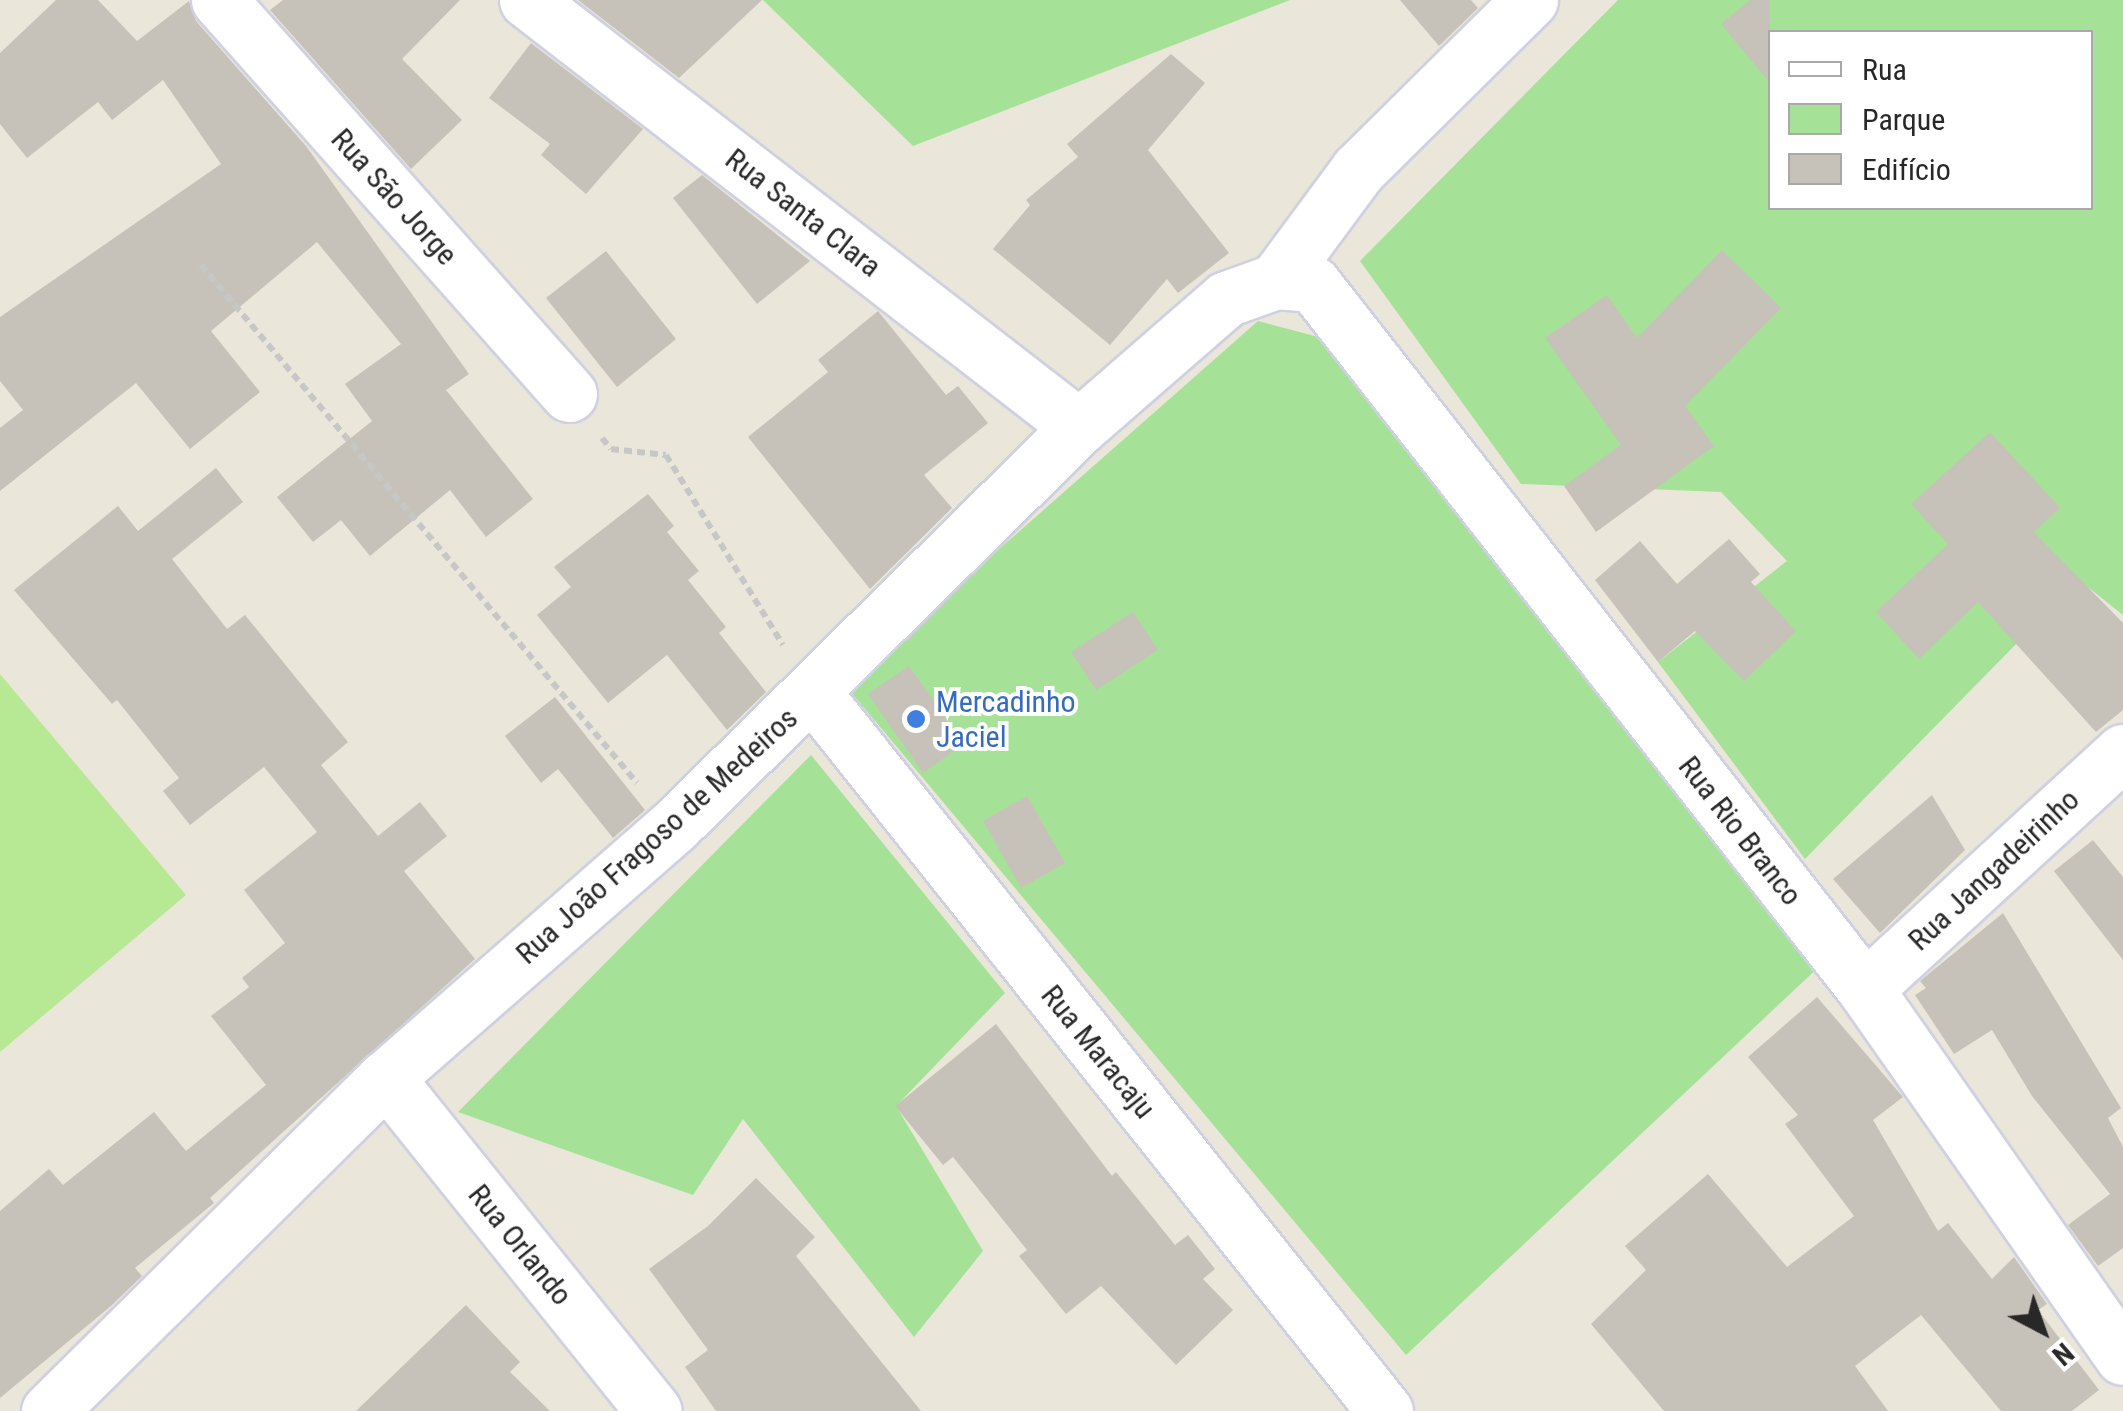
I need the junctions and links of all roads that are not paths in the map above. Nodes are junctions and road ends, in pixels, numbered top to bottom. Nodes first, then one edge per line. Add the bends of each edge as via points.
1 (219, 0) edge
2 (527, 0) edge
3 (1530, 0) edge
4 (1276, 280) junction
5 (569, 394) road end
6 (1079, 426) junction
7 (813, 693) junction
8 (2123, 752) edge
9 (1865, 989) junction
10 (386, 1078) junction
11 (2123, 1357) edge
12 (49, 1411) edge
13 (654, 1411) edge
14 (1385, 1411) edge

1 - 5 street, Rua São Jorge
2 - 6 street, Rua Santa Clara
3 - 4 street via 1358,170
4 - 6 street, Rua João Fragoso de Medeiros via 1226,299
4 - 9 street, Rua Rio Branco via 1313,284
6 - 7 street, Rua João Fragoso de Medeiros
7 - 10 street, Rua João Fragoso de Medeiros via 674,826
7 - 14 street, Rua Maracaju
8 - 9 street, Rua Jangadeirinho
9 - 11 street, Rua Rio Branco
10 - 12 street, Rua João Fragoso de Medeiros
10 - 13 street, Rua Orlando

